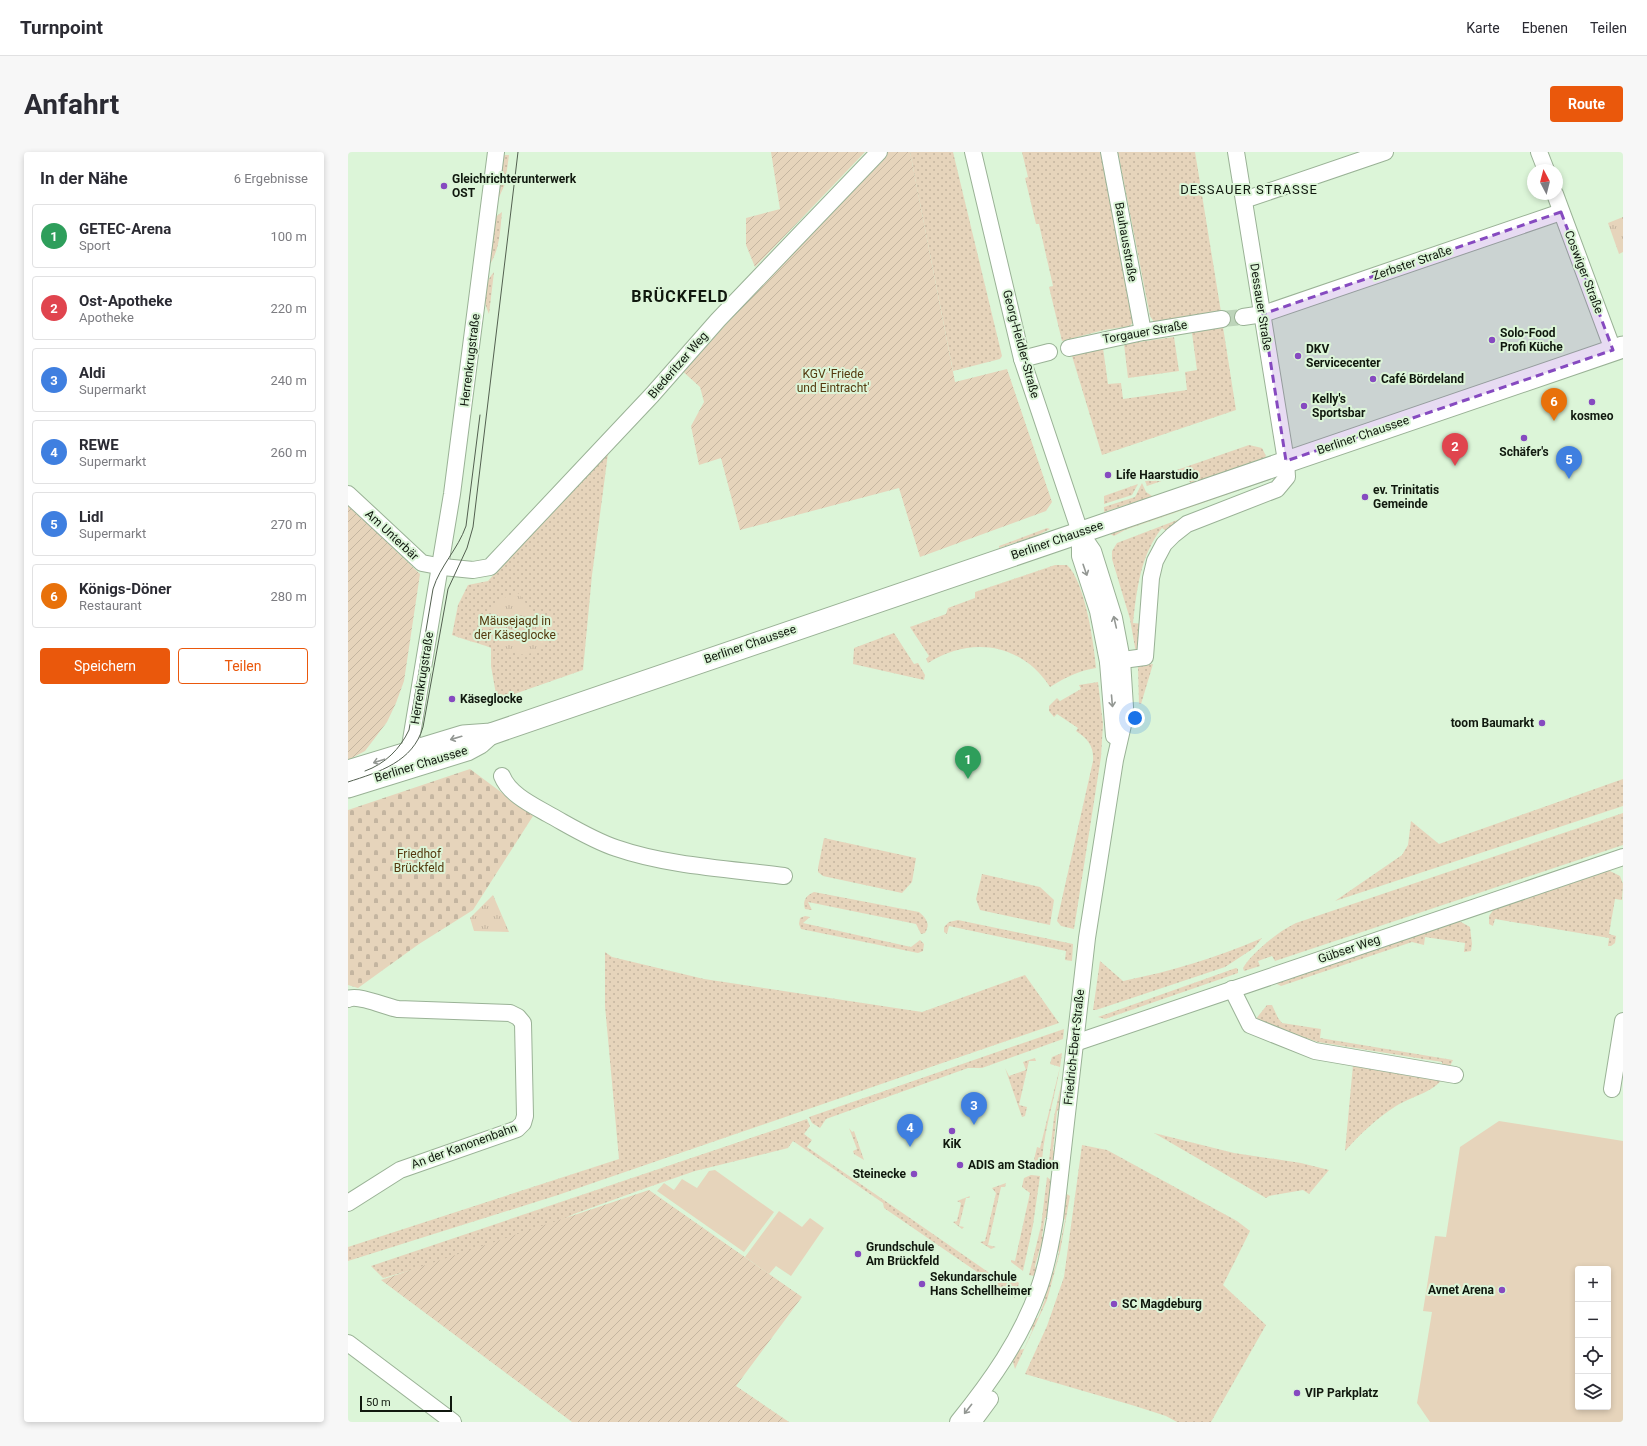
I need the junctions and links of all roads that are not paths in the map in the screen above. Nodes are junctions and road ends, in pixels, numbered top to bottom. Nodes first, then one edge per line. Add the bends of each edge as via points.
1 (496, 152) edge
2 (879, 152) edge
3 (972, 152) edge
4 (1110, 152) edge
5 (1236, 152) edge
6 (1385, 152) edge
7 (1539, 152) edge
8 (1544, 164) edge
9 (1244, 200) junction
10 (1557, 200) edge
11 (1562, 212) junction
12 (1263, 314) junction
13 (1243, 317) tunnel mouth
14 (1222, 319) tunnel mouth
15 (1143, 332) junction
16 (1069, 348) dead end
17 (1618, 348) edge
18 (1049, 352) dead end
19 (1022, 359) junction
20 (1286, 462) junction
21 (348, 494) edge
22 (1080, 532) junction
23 (440, 566) junction
24 (1115, 661) junction
25 (410, 759) junction
26 (348, 771) edge
27 (502, 776) dead end
28 (348, 787) edge
29 (1623, 857) edge
30 (784, 876) dead end
31 (1232, 989) junction
32 (348, 999) edge
33 (1623, 1021) edge
34 (1075, 1043) junction
35 (1455, 1075) dead end
36 (1612, 1089) dead end
37 (348, 1202) edge
38 (1021, 1330) junction
39 (348, 1343) edge
40 (453, 1422) edge
41 (958, 1422) edge
42 (973, 1422) edge

1 - 23 street, Herrenkrugstraße via 462,425
2 - 23 street, Biederitzer Weg via 731,306 652,395 494,564 486,569 473,570
3 - 19 street, Georg-Heidler-Straße
4 - 15 street, Bauhausstraße
5 - 9 street, Dessauer Straße
6 - 9 street
7 - 8 street
9 - 12 street, Dessauer Straße
10 - 11 street, Coswiger Straße
11 - 12 street, Zerbster Straße
11 - 17 street, Coswiger Straße
12 - 13 street
12 - 20 street, Dessauer Straße
14 - 15 street, Torgauer Straße
15 - 16 street, Torgauer Straße
17 - 20 main road, Berliner Chaussee
18 - 19 street
19 - 22 street, Georg-Heidler-Straße
20 - 22 main road, Berliner Chaussee
20 - 24 street via 1287,477 1277,489 1187,524 1164,544 1155,561 1151,578 1145,656
21 - 23 street, Am Unterbär via 418,561
22 - 24 street, Friedrich-Ebert-Straße via 1080,556
22 - 25 main road, Berliner Chaussee via 491,734 463,736
23 - 25 street, Herrenkrugstraße
24 - 34 street, Friedrich-Ebert-Straße via 1124,716 1087,938
25 -> 26 main road, Berliner Chaussee
25 - 28 main road, Berliner Chaussee
27 - 30 street via 512,791 542,810 616,848 668,861
29 - 31 street, Gübser Weg
31 - 34 street, Gübser Weg
31 - 35 street via 1250,1026 1315,1052
32 - 37 street, An der Kanonenbahn via 363,999 398,1009 510,1013 518,1017 523,1024 525,1116 517,1129 400,1170
33 - 36 street
34 - 38 street, Friedrich-Ebert-Straße via 1055,1219 1044,1272
38 -> 41 street, Friedrich-Ebert-Straße via 996,1373
38 - 42 street, Friedrich-Ebert-Straße via 1014,1355 1004,1376
39 - 40 street

